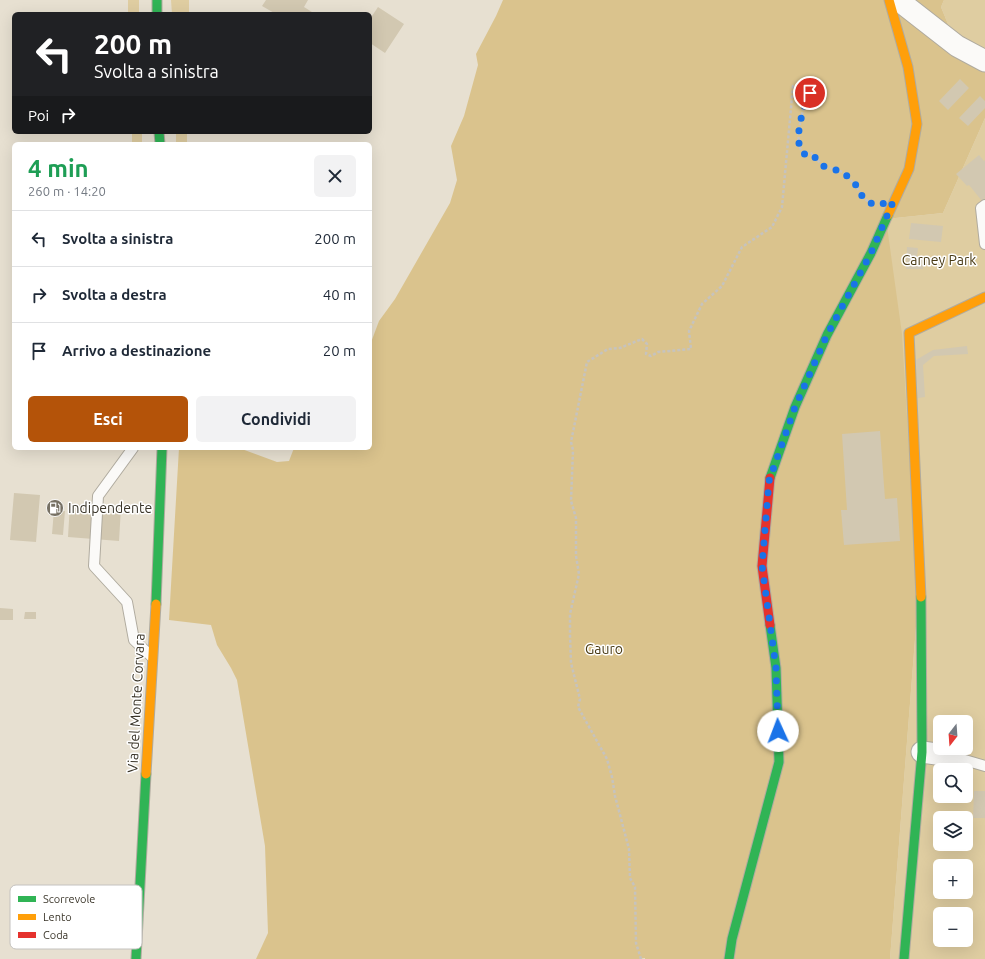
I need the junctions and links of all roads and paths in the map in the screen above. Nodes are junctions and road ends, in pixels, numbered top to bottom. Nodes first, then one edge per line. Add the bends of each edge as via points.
1 (157, 0) edge
2 (889, 0) edge
3 (898, 0) edge
4 (157, 12) edge
5 (985, 61) edge
6 (893, 202) junction
7 (985, 205) edge
8 (985, 244) edge
9 (985, 298) edge
10 (132, 450) edge
11 (162, 450) edge
12 (152, 658) junction
13 (922, 752) junction
14 (951, 756) joint
15 (985, 766) edge
16 (140, 885) edge
17 (137, 949) edge
18 (136, 959) edge
19 (641, 959) edge
20 (729, 959) edge
21 (904, 959) edge

1 - 4 street
2 - 6 street via 908,66 917,124 908,169
3 - 5 street via 957,46
6 - 19 path via 874,205 863,198 858,187 843,172 823,166 811,153 804,154 800,150 798,136 810,89 793,86 782,207 772,227 742,247 722,286 702,304 689,331 691,349 658,352 651,356 646,354 647,344 642,339 620,348 608,349 587,362 572,442 570,501 576,518 576,556 579,574 570,614 571,663 580,699 578,707 607,759 612,776 629,849 630,878 635,887 636,943
6 - 20 street via 871,253 827,335 795,407 769,481 762,566 776,668 779,762 732,939
7 - 8 lane via 981,208
9 - 13 street via 909,333 921,576
10 - 12 lane via 98,496 94,566 126,602 134,640
11 - 12 street, Via del Monte Corvara
12 - 16 street, Via del Monte Corvara
13 - 14 street
13 - 21 street
14 - 15 lane
17 - 18 street, Via del Monte Corvara

